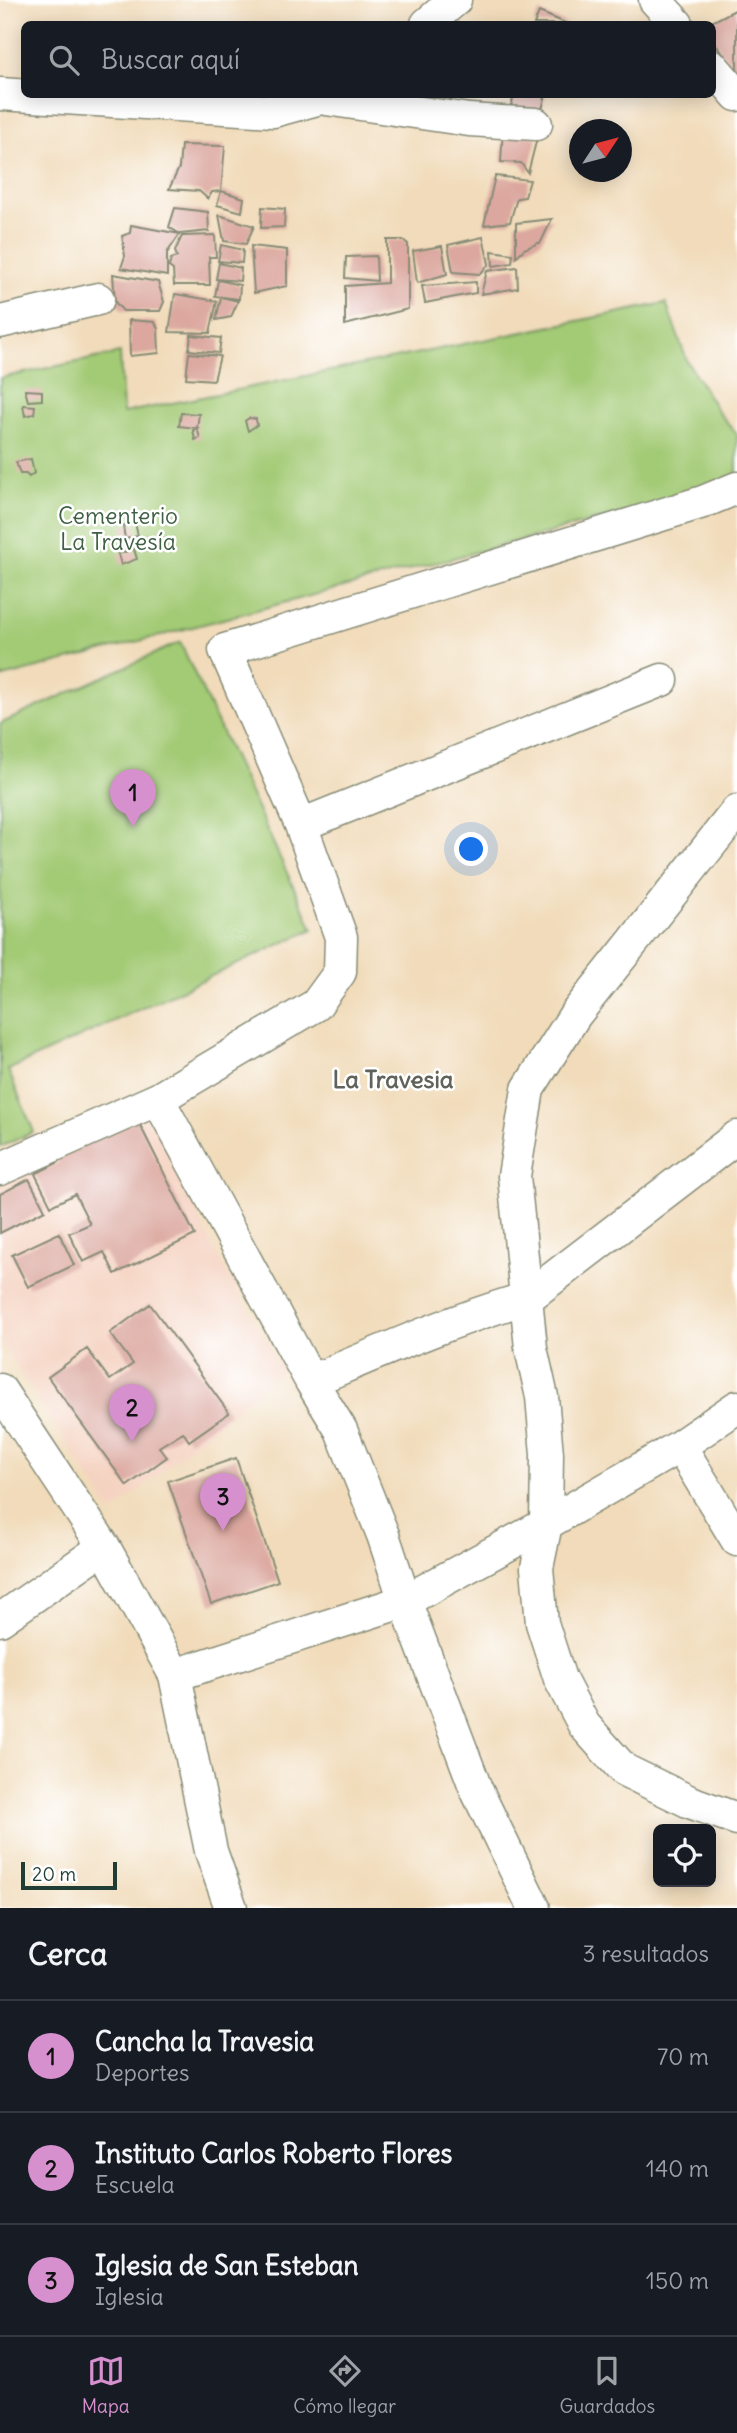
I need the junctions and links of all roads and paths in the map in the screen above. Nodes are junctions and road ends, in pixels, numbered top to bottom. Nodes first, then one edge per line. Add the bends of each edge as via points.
1 (455, 0) edge
2 (655, 0) edge
3 (430, 21) edge
4 (674, 21) edge
5 (716, 71) edge
6 (0, 94) edge
7 (21, 95) edge
8 (737, 95) edge
9 (64, 98) edge
10 (326, 98) edge
11 (336, 98) edge
12 (536, 124) dead end
13 (98, 299) dead end
14 (0, 322) edge
15 (737, 488) edge
16 (662, 680) dead end
17 (737, 811) edge
18 (301, 825) junction
19 (158, 1099) junction
20 (737, 1138) edge
21 (0, 1169) edge
22 (527, 1298) junction
23 (311, 1381) junction
24 (0, 1390) edge
25 (737, 1407) edge
26 (680, 1446) junction
27 (546, 1524) junction
28 (737, 1541) edge
29 (104, 1547) junction
30 (405, 1601) junction
31 (0, 1620) edge
32 (175, 1675) junction
33 (737, 1819) edge
34 (231, 1908) edge
35 (534, 1908) edge

1 - 3 street
2 - 4 street
5 - 8 street
6 - 7 street
9 - 10 street via 273,111
11 - 12 street via 469,120
13 - 14 street
15 - 18 street via 225,650
16 - 18 street
17 - 22 street via 575,1015 528,1089 514,1176
18 - 19 street via 341,937 341,972 316,1005
19 - 21 street
19 - 23 street
20 - 22 street
22 - 23 street via 423,1334
22 - 27 street via 548,1454
23 - 30 street via 346,1441
24 - 29 street
25 - 26 street
26 - 27 street
26 - 28 street
27 - 30 street
27 - 33 street via 537,1568 542,1623 561,1679 584,1725 624,1770
29 - 31 street
29 - 32 street
30 - 32 street
30 - 35 street via 475,1789
32 - 34 street via 211,1851

